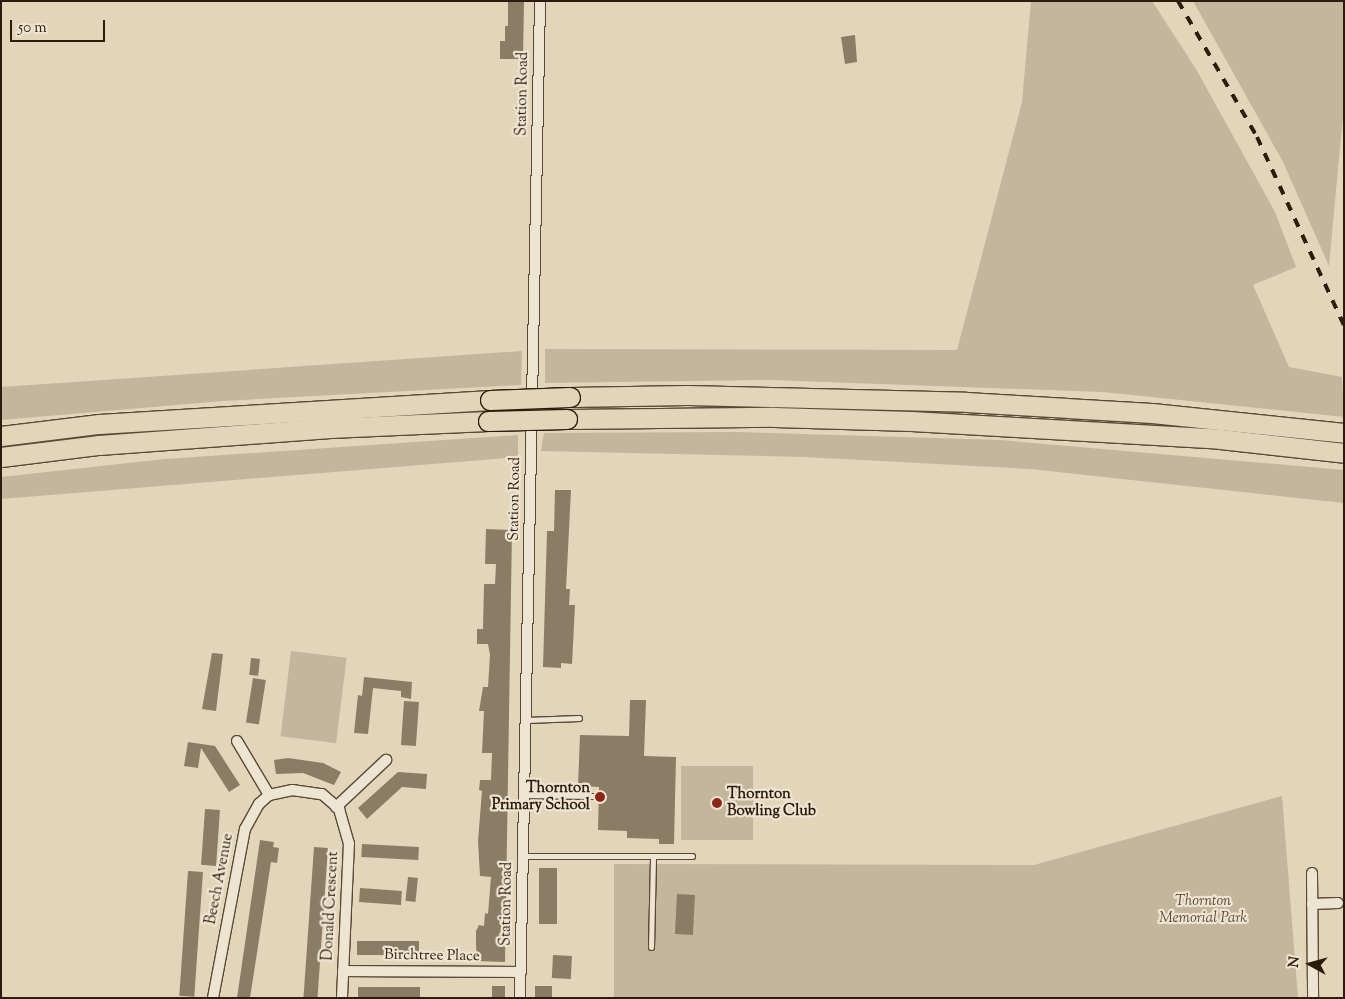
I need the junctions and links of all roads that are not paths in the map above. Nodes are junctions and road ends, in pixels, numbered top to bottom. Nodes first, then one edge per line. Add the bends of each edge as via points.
1 (540, 1) edge
2 (1344, 433) edge
3 (1, 436) edge
4 (1344, 453) edge
5 (1, 458) edge
6 (579, 718) dead end
7 (526, 720) junction
8 (237, 740) dead end
9 (386, 760) dead end
10 (269, 795) junction
11 (524, 795) junction
12 (593, 796) dead end
13 (336, 807) junction
14 (523, 856) junction
15 (652, 856) junction
16 (692, 856) dead end
17 (1312, 873) dead end
18 (1312, 904) junction
19 (1338, 904) dead end
20 (651, 947) dead end
21 (343, 971) junction
22 (521, 972) junction
23 (213, 998) edge
24 (342, 998) edge
25 (520, 998) edge
26 (1313, 998) edge

1 - 7 street, Station Road
2 - 3 highway, bridge via 1152,413 966,402 687,395 490,400 109,423
4 - 5 highway, bridge via 1220,439 911,421 774,418 567,419 320,428 99,445
6 - 7 lane
7 - 11 street, Station Road
8 - 10 street
9 - 13 street
10 - 13 street via 292,790 322,794
10 - 23 street, Beech Avenue via 259,804 245,829
11 - 12 lane
11 - 14 street, Station Road
13 - 21 street, Donald Crescent via 349,843
14 - 15 lane
14 - 22 street, Station Road
15 - 16 lane
15 - 20 lane
17 - 18 street
18 - 19 street
18 - 26 street
21 - 22 street, Birchtree Place
21 - 24 street, Donald Crescent
22 - 25 street, Station Road

